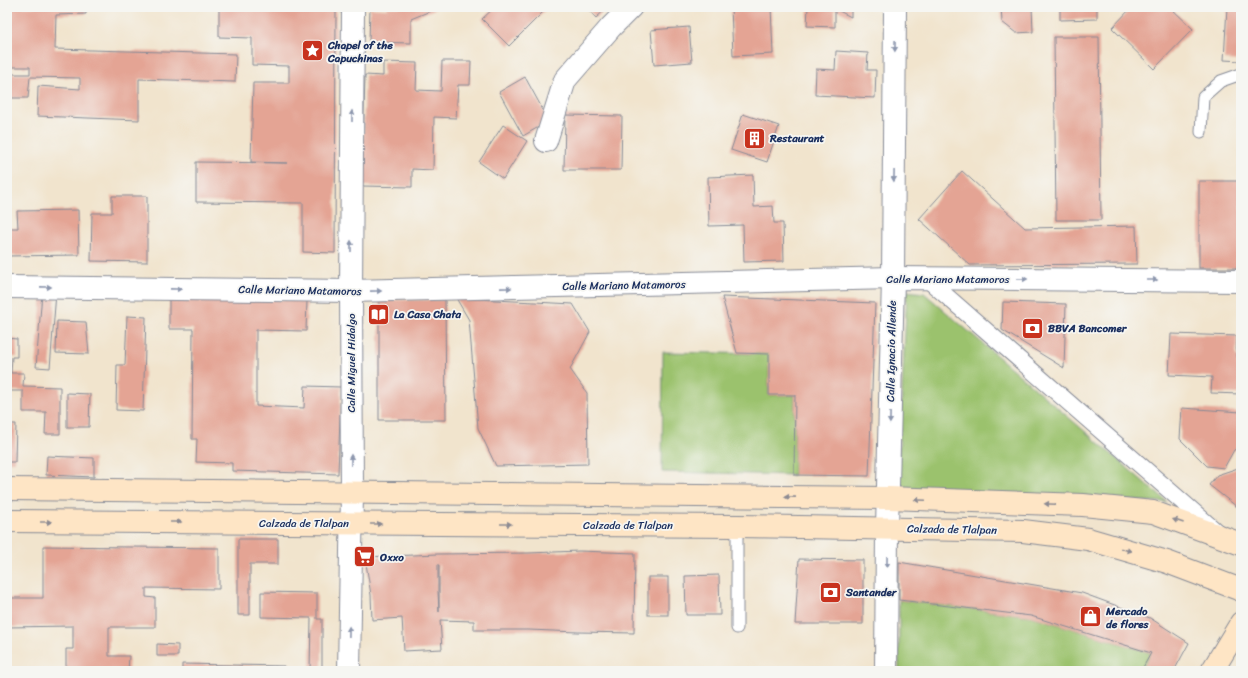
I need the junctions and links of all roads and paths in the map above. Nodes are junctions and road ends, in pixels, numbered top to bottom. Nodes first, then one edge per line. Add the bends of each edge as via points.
1 (353, 7) edge
2 (631, 7) edge
3 (895, 7) edge
4 (1241, 74) edge
5 (1201, 132) dead end
6 (546, 141) dead end
7 (892, 278) junction
8 (927, 278) junction
9 (1241, 281) edge
10 (7, 287) edge
11 (351, 291) junction
12 (7, 489) edge
13 (352, 493) junction
14 (888, 498) junction
15 (7, 521) edge
16 (351, 523) junction
17 (737, 526) junction
18 (887, 528) junction
19 (1232, 540) edge
20 (1241, 590) edge
21 (1241, 623) edge
22 (737, 628) dead end
23 (349, 671) edge
24 (886, 671) edge
25 (1212, 671) edge

11 -> 1 street, Calle Miguel Hidalgo
2 - 6 street via 565,80
3 -> 7 street, Calle Ignacio Allende
4 - 5 lane via 1220,81 1203,97
7 - 8 street, Calle Mariano Matamoros
11 -> 7 street, Calle Mariano Matamoros
7 -> 14 street, Calle Ignacio Allende
8 -> 9 street, Calle Mariano Matamoros
8 - 19 street
10 -> 11 street, Calle Mariano Matamoros
13 -> 11 street, Calle Miguel Hidalgo
12 - 13 main road
14 -> 13 main road
13 - 16 street, Calle Miguel Hidalgo
14 - 18 street, Calle Ignacio Allende
19 -> 14 main road via 1154,512 1083,505
15 -> 16 main road, Calzada de Tlalpan
16 -> 17 main road, Calzada de Tlalpan
23 -> 16 street, Calle Miguel Hidalgo
17 - 18 main road, Calzada de Tlalpan
17 - 22 lane
18 -> 20 main road, Calzada de Tlalpan via 1023,531 1088,539 1167,562
18 -> 24 street, Calle Ignacio Allende
21 - 25 main road

